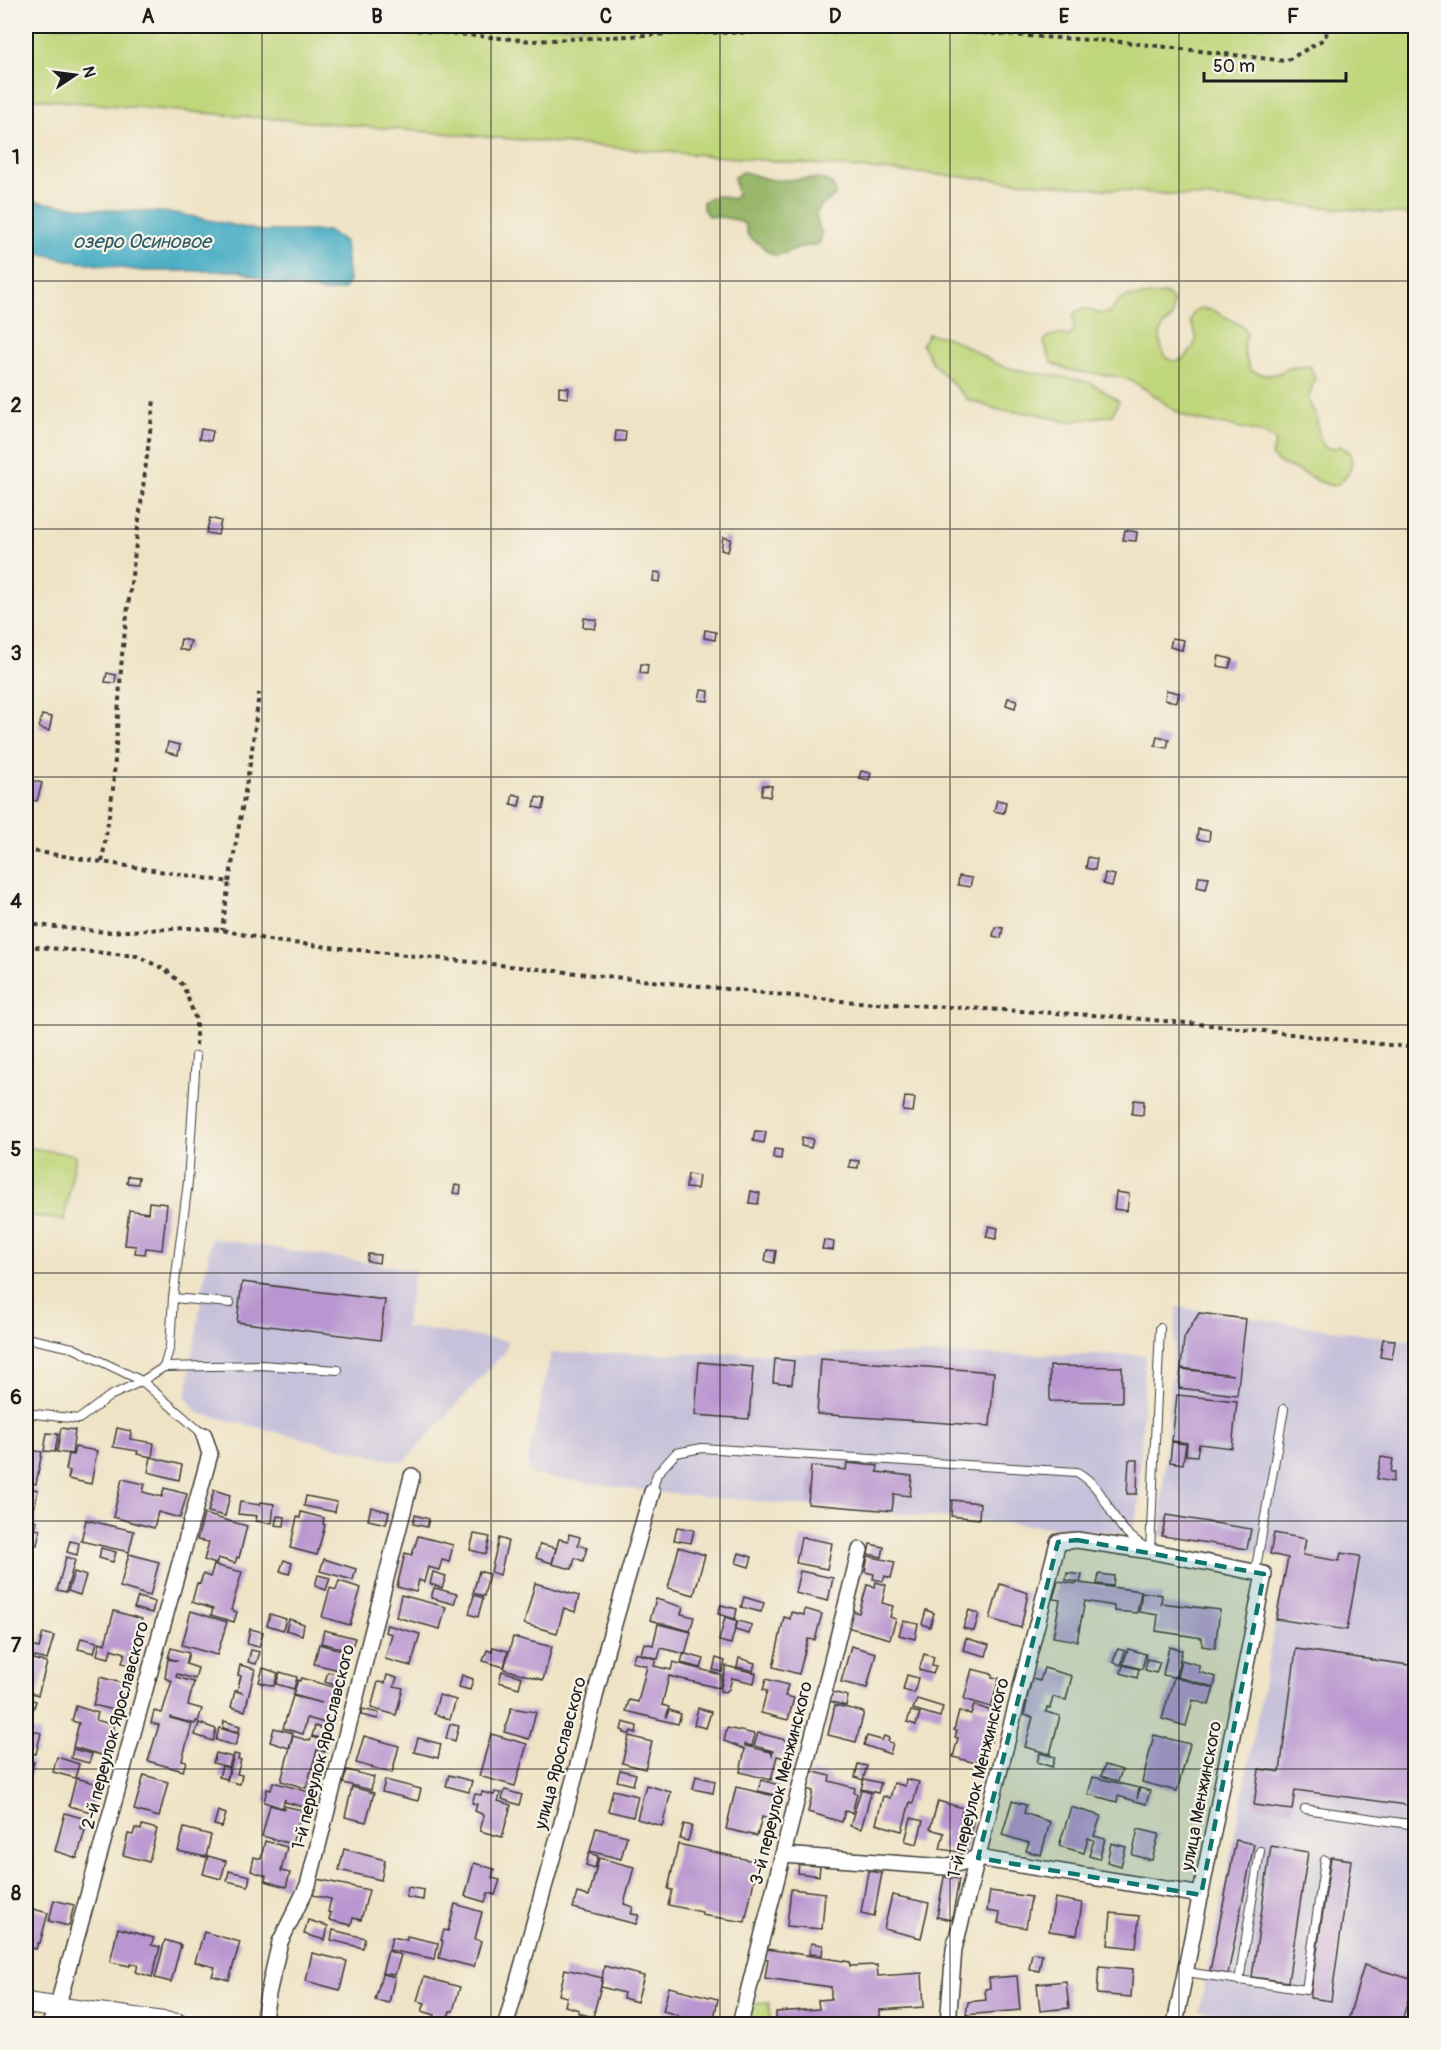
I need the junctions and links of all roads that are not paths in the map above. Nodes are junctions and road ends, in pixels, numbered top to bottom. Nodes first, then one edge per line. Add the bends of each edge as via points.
1 (196, 1056) road end
2 (173, 1298) junction
3 (230, 1303) dead end
4 (1160, 1328) dead end
5 (26, 1338) edge
6 (164, 1367) junction
7 (338, 1370) dead end
8 (142, 1381) junction
9 (1284, 1409) dead end
10 (26, 1413) edge
11 (204, 1435) joint
12 (412, 1476) dead end
13 (652, 1492) joint
14 (860, 1550) dead end
15 (1150, 1551) junction
16 (1260, 1573) junction
17 (1305, 1809) dead end
18 (1416, 1825) edge
19 (1260, 1851) dead end
20 (783, 1855) junction
21 (978, 1858) junction
22 (1325, 1860) dead end
23 (1201, 1895) junction
24 (1186, 1972) junction
25 (1239, 1981) junction
26 (26, 2003) edge
27 (53, 2016) edge
28 (178, 2025) edge
29 (263, 2025) edge
30 (506, 2025) edge
31 (740, 2025) edge
32 (948, 2025) edge
33 (1175, 2025) edge

1 - 2 lane via 188,1182
2 - 3 lane
2 - 6 lane via 170,1347
4 - 15 lane
5 - 8 lane via 73,1348
6 - 7 lane via 260,1365
6 - 8 lane
8 - 10 lane via 110,1396 80,1419
8 - 11 lane
9 - 16 lane
11 - 27 street, 2-й переулок Ярославского via 210,1454
12 - 29 street, 1-й переулок Ярославского via 308,1885 280,1942
13 - 15 lane via 657,1474 676,1452 702,1448 1077,1472 1104,1497 1124,1531
13 - 30 street, улица Ярославского
14 - 20 street, 3-й переулок Менжинского
15 - 16 street
15 - 21 street, 1-й переулок Менжинского via 1077,1540 1058,1542
16 - 23 street, улица Менжинского
17 - 18 lane
19 - 25 lane
20 - 21 street via 945,1867
20 - 31 street, 3-й переулок Менжинского
21 - 23 street
21 - 32 street, 1-й переулок Менжинского via 954,1949
22 - 25 lane via 1306,1990
23 - 24 street, улица Менжинского
24 - 25 lane
24 - 33 street, улица Менжинского
26 - 27 street
27 - 28 street

